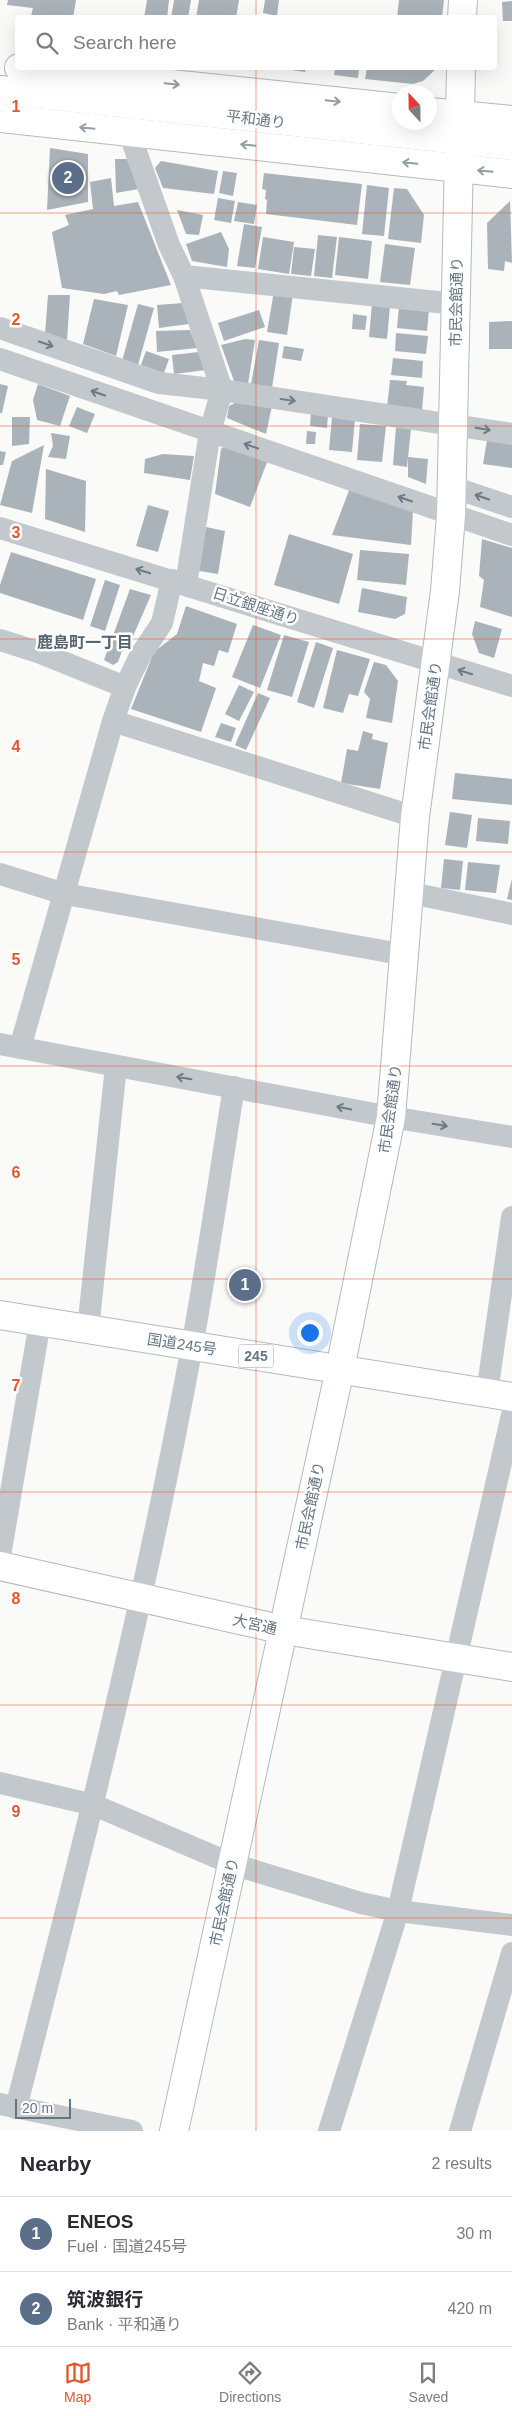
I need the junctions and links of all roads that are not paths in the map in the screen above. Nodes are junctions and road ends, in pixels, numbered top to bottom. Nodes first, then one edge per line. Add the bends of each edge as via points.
1 (463, 0) edge
2 (462, 15) edge
3 (0, 66) edge
4 (15, 67) edge
5 (32, 70) edge
6 (461, 70) edge
7 (0, 90) edge
8 (131, 92) junction
9 (392, 108) edge
10 (437, 116) edge
11 (0, 118) edge
12 (512, 120) edge
13 (459, 128) junction
14 (128, 132) junction
15 (512, 146) edge
16 (458, 168) junction
17 (512, 174) edge
18 (184, 276) junction
19 (456, 304) junction
20 (0, 328) edge
21 (0, 359) edge
22 (222, 390) junction
23 (453, 424) junction
24 (210, 432) junction
25 (512, 434) edge
26 (452, 486) junction
27 (512, 507) edge
28 (451, 515) junction
29 (2, 534) edge
30 (512, 535) edge
31 (179, 582) junction
32 (0, 640) edge
33 (436, 663) junction
34 (512, 686) edge
35 (125, 687) junction
36 (113, 721) junction
37 (415, 817) junction
38 (0, 874) edge
39 (411, 893) junction
40 (65, 894) junction
41 (512, 914) edge
42 (406, 955) junction
43 (10, 1046) edge
44 (116, 1066) junction
45 (234, 1087) junction
46 (391, 1117) junction
47 (512, 1137) edge
48 (512, 1217) edge
49 (0, 1315) edge
50 (40, 1322) junction
51 (88, 1329) junction
52 (192, 1346) junction
53 (340, 1369) junction
54 (499, 1395) edge
55 (512, 1415) edge
56 (0, 1556) edge
57 (0, 1566) edge
58 (141, 1598) junction
59 (284, 1630) junction
60 (456, 1657) junction
61 (512, 1667) edge
62 (0, 1783) edge
63 (94, 1805) junction
64 (232, 1864) junction
65 (398, 1912) junction
66 (512, 1925) edge
67 (512, 1953) edge
68 (8, 2106) edge
69 (132, 2131) edge
70 (174, 2131) edge
71 (329, 2131) edge
72 (460, 2131) edge

1 - 2 main road
3 - 4 main road
5 - 8 main road
6 - 13 main road, 市民会館通り
7 - 8 main road, 平和通り
8 -> 9 main road
8 - 13 main road, 平和通り
8 - 14 street
10 - 13 main road
14 -> 11 main road
12 - 13 main road
13 - 15 main road, 平和通り
13 - 16 main road, 市民会館通り
16 -> 14 main road
14 - 18 street via 169,245
17 -> 16 main road
16 - 19 main road, 市民会館通り
18 - 19 street
18 - 22 street
19 - 23 main road, 市民会館通り
20 -> 22 street via 159,383
24 -> 21 street
22 -> 23 street
22 - 24 street
23 -> 25 street
23 - 26 main road, 市民会館通り
28 -> 24 street
24 - 31 street
27 -> 26 street
26 - 28 main road, 市民会館通り
28 - 30 street
28 - 33 main road, 市民会館通り
31 -> 29 street, 日立銀座通り
31 - 33 street, 日立銀座通り
31 - 35 street via 162,623 140,656
32 - 35 street
34 -> 33 street, 日立銀座通り
33 - 37 main road, 市民会館通り
35 - 36 street
36 - 37 street
36 - 40 street
37 - 39 main road, 市民会館通り
38 - 40 street
39 - 41 street
39 - 42 main road, 市民会館通り
40 - 42 street
40 - 43 street
42 - 46 main road, 市民会館通り
43 - 44 street
45 -> 44 street
44 - 51 street
46 -> 45 street
45 - 52 street
46 -> 47 street
46 - 53 main road, 市民会館通り
48 - 54 street
49 - 50 main road, 国道245号 / 245
50 - 51 main road, 国道245号 / 245
50 - 56 street
51 - 52 main road, 国道245号 / 245
52 - 53 main road, 国道245号 / 245
52 - 58 street
53 - 54 main road, 国道245号 / 245
53 - 59 main road, 市民会館通り
55 - 60 street
57 - 58 main road, 大宮通
58 - 59 main road, 大宮通
58 - 63 street
59 - 60 main road, 大宮通
59 - 64 main road, 市民会館通り
60 - 61 main road, 大宮通
60 - 65 street
62 - 63 street
63 - 64 street
63 - 68 street
64 - 65 street
64 - 70 main road, 市民会館通り
65 - 66 street
65 - 71 street
67 - 72 street
68 - 69 street

